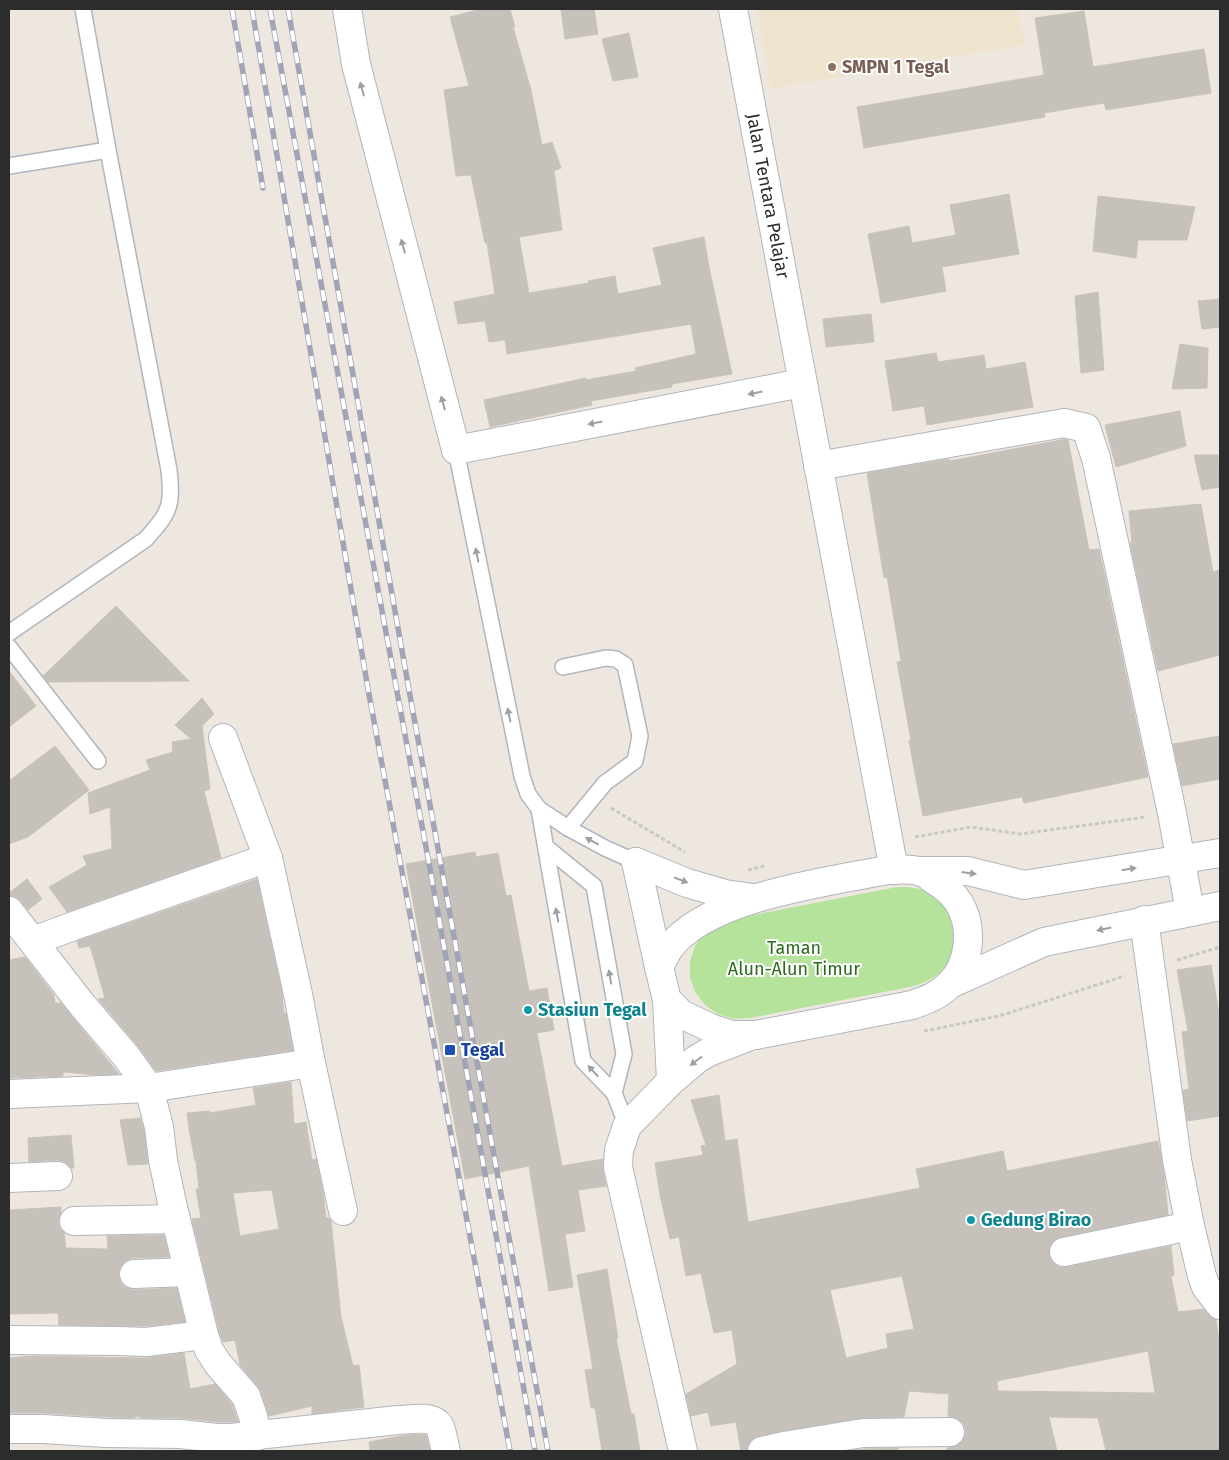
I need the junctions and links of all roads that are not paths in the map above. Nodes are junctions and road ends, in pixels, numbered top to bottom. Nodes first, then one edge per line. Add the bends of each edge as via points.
1 (83, 9) edge
2 (346, 9) edge
3 (733, 9) edge
4 (108, 150) junction
5 (9, 166) edge
6 (802, 383) junction
7 (456, 450) junction
8 (818, 466) junction
9 (9, 632) edge
10 (9, 648) edge
11 (563, 667) dead end
12 (223, 738) dead end
13 (98, 761) dead end
14 (539, 809) junction
15 (568, 828) junction
16 (546, 847) junction
17 (1220, 853) edge
18 (268, 858) junction
19 (1180, 861) junction
20 (636, 862) junction
21 (908, 871) junction
22 (754, 898) junction
23 (1220, 906) edge
24 (9, 910) edge
25 (1190, 911) junction
26 (1144, 920) junction
27 (33, 941) junction
28 (659, 967) junction
29 (950, 984) junction
30 (667, 1000) junction
31 (756, 1035) junction
32 (311, 1063) junction
33 (671, 1081) junction
34 (150, 1088) junction
35 (614, 1093) junction
36 (9, 1094) edge
37 (627, 1126) junction
38 (58, 1176) dead end
39 (9, 1178) edge
40 (343, 1210) dead end
41 (176, 1219) junction
42 (74, 1221) dead end
43 (1190, 1226) junction
44 (1064, 1252) dead end
45 (188, 1272) junction
46 (134, 1274) dead end
47 (1220, 1305) edge
48 (204, 1336) junction
49 (9, 1340) edge
50 (9, 1429) edge
51 (950, 1432) dead end
52 (257, 1436) junction
53 (446, 1451) edge
54 (683, 1451) edge
55 (762, 1451) edge

1 - 4 lane
7 -> 2 street via 356,64
3 - 6 street, Jalan Tentara Pelajar
4 - 5 lane
4 - 9 lane via 169,470 170,499 166,512 146,539
6 -> 7 street
6 - 8 street, Jalan Tentara Pelajar
14 -> 7 lane via 528,794 522,776
8 - 19 street via 1064,423 1086,428 1098,467
8 - 21 street, Jalan Tentara Pelajar
10 - 13 lane
11 - 15 lane via 606,658 616,659 625,665 640,736 635,761 605,783
12 - 18 street
14 - 15 lane
14 - 16 lane
20 -> 15 lane
35 -> 16 lane via 584,1061
35 -> 16 lane via 624,1054 594,886
17 - 19 street
18 - 27 street
18 - 32 street
21 -> 19 street via 968,871 1024,885
19 - 25 street
20 -> 22 street via 687,883
20 - 28 street
21 - 22 street via 886,870
21 - 29 street via 946,887 959,903 967,923 968,945 962,966
22 - 28 street via 718,912 681,936 668,949
23 - 25 street
24 - 27 street
25 - 26 street
26 -> 29 street via 1044,942
26 - 43 street via 1177,1160
27 - 34 street
28 - 30 street
29 - 31 street via 933,998 912,1005
30 - 31 street via 681,1014 714,1029 732,1035
30 - 33 street
31 -> 33 street via 708,1052
32 - 34 street
32 - 40 street
33 - 37 street
34 - 36 street
34 - 41 street
35 - 37 lane
37 - 54 street via 619,1150 618,1168
38 - 39 street
41 - 42 street
41 - 45 street
43 - 44 street
43 - 47 street via 1206,1287
45 - 46 street
45 - 48 street
48 - 49 street via 146,1342
48 - 52 street via 218,1364 246,1396
50 - 52 street via 216,1438
51 - 55 street via 863,1433
52 - 53 street via 426,1419 440,1426

